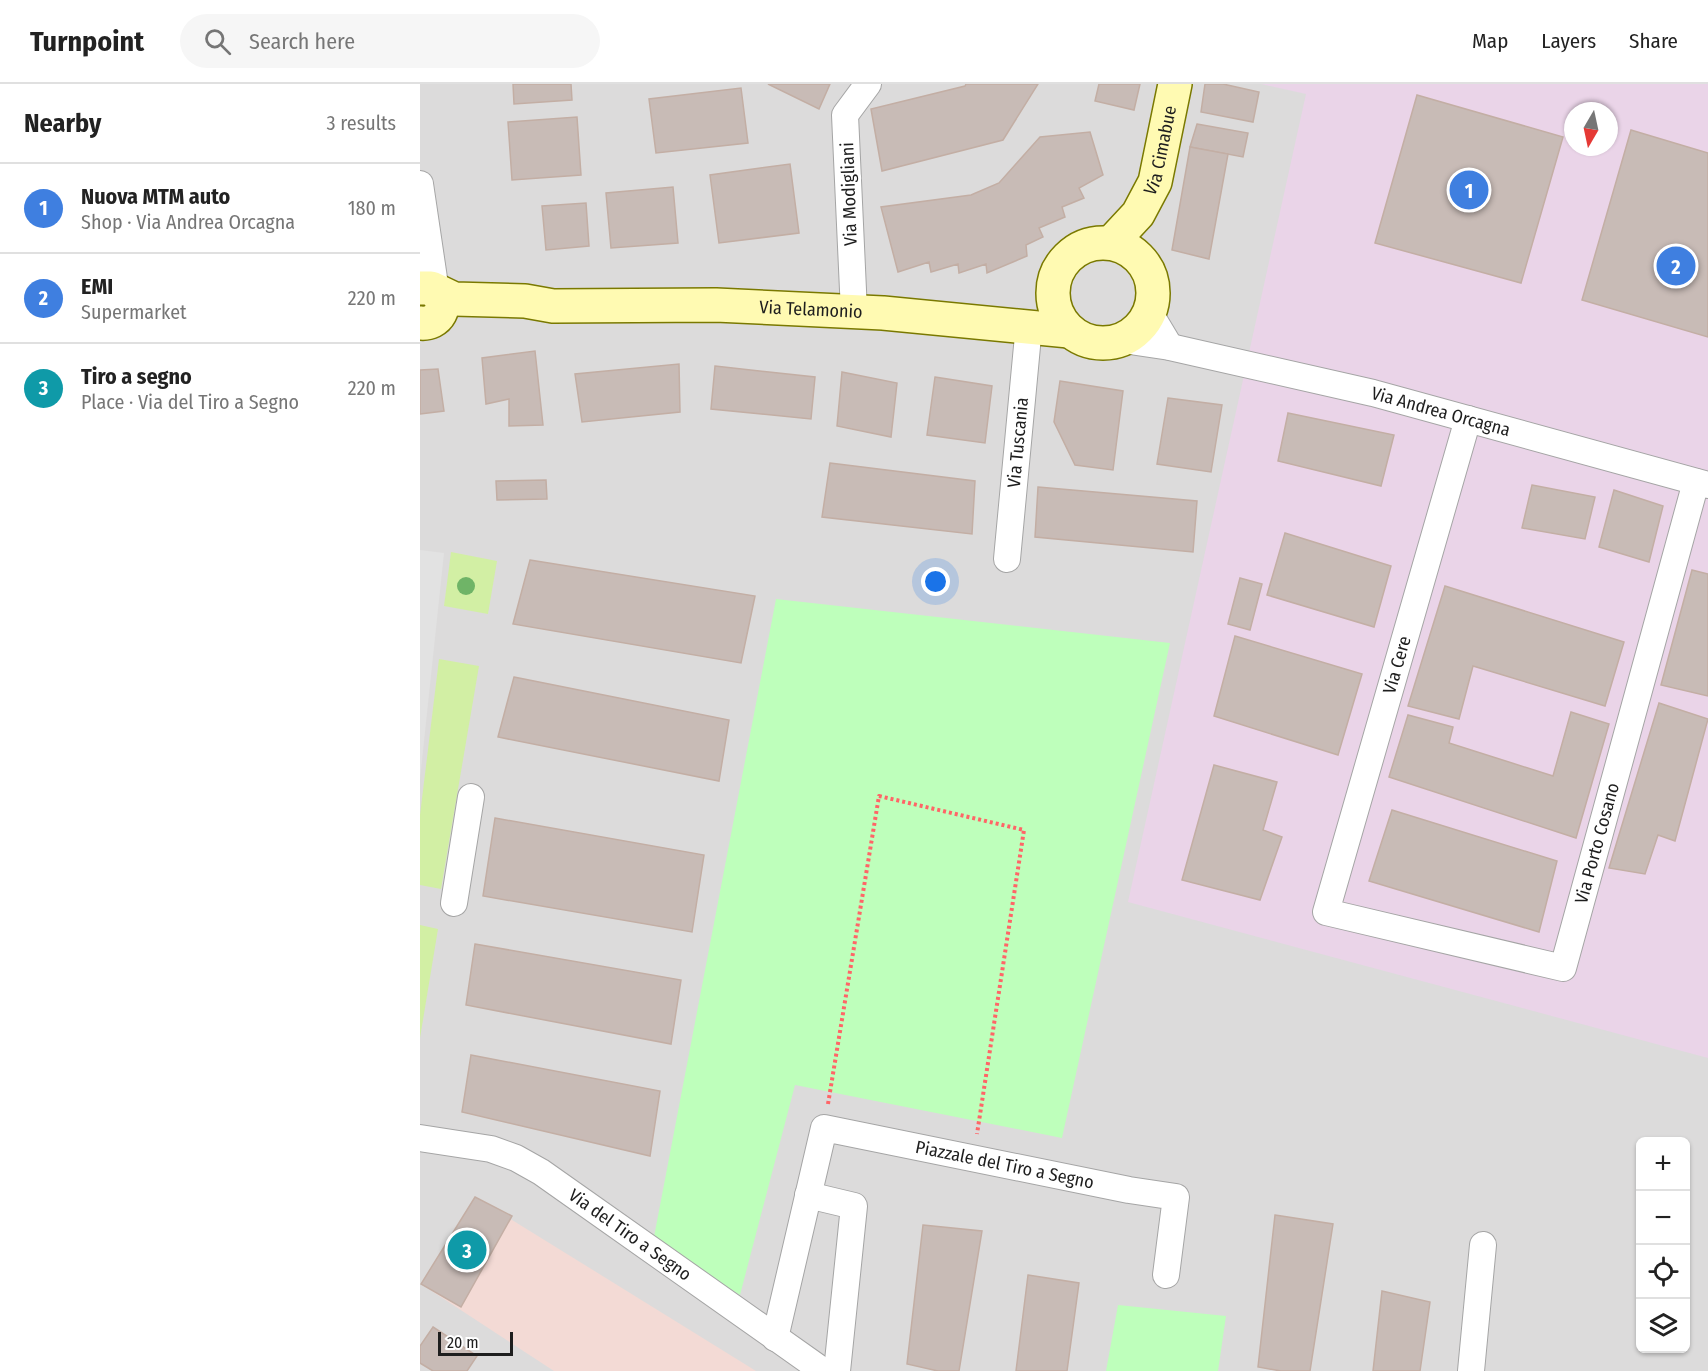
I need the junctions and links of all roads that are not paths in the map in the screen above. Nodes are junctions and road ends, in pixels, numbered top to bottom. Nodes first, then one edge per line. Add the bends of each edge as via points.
1 (868, 84) edge
2 (1174, 84) edge
3 (420, 184) edge
4 (1138, 214) junction
5 (1111, 243) junction
6 (1139, 258) junction
7 (1052, 298) junction
8 (428, 305) edge
9 (854, 312) junction
10 (1149, 312) junction
11 (1032, 326) junction
12 (1069, 331) junction
13 (1123, 340) junction
14 (1170, 347) junction
15 (1468, 419) junction
16 (1702, 484) edge
17 (1007, 559) dead end
18 (471, 798) dead end
19 (454, 903) dead end
20 (1326, 912) joint
21 (420, 1138) edge
22 (808, 1195) junction
23 (1483, 1245) dead end
24 (1166, 1275) dead end
25 (775, 1338) junction
26 (823, 1371) edge
27 (837, 1371) edge
28 (1471, 1371) edge

1 - 9 street, Via Modigliani via 845,115
2 - 4 main road, Via Cimabue via 1155,182
3 - 8 street
4 - 5 main road, Via Cimabue
4 - 6 main road, Via Cimabue
5 - 6 main road
5 - 7 main road via 1078,248 1064,260 1055,274
6 - 10 main road via 1149,271 1153,287
7 - 11 main road
7 - 12 main road via 1054,309
8 - 9 main road, Via Telamonio via 454,299 525,301 553,306 716,306
9 - 11 main road, Via Telamonio
10 - 13 main road via 1137,331
10 - 14 street
11 - 12 main road, Via Telamonio
11 - 17 street, Via Tuscania
12 - 13 main road via 1091,343
13 - 14 street
14 - 15 street, Via Andrea Orcagna
15 - 16 street, Via Andrea Orcagna
15 - 20 street, Via Cere
16 - 20 street, Via Porto Cosano via 1563,968
18 - 19 street
21 - 25 street, Via del Tiro a Segno via 491,1149 541,1172
22 - 24 street, Piazzale del Tiro a Segno via 824,1128 1176,1197
22 - 25 street
22 - 27 street via 854,1206
23 - 28 street
25 - 26 street, Via del Tiro a Segno

